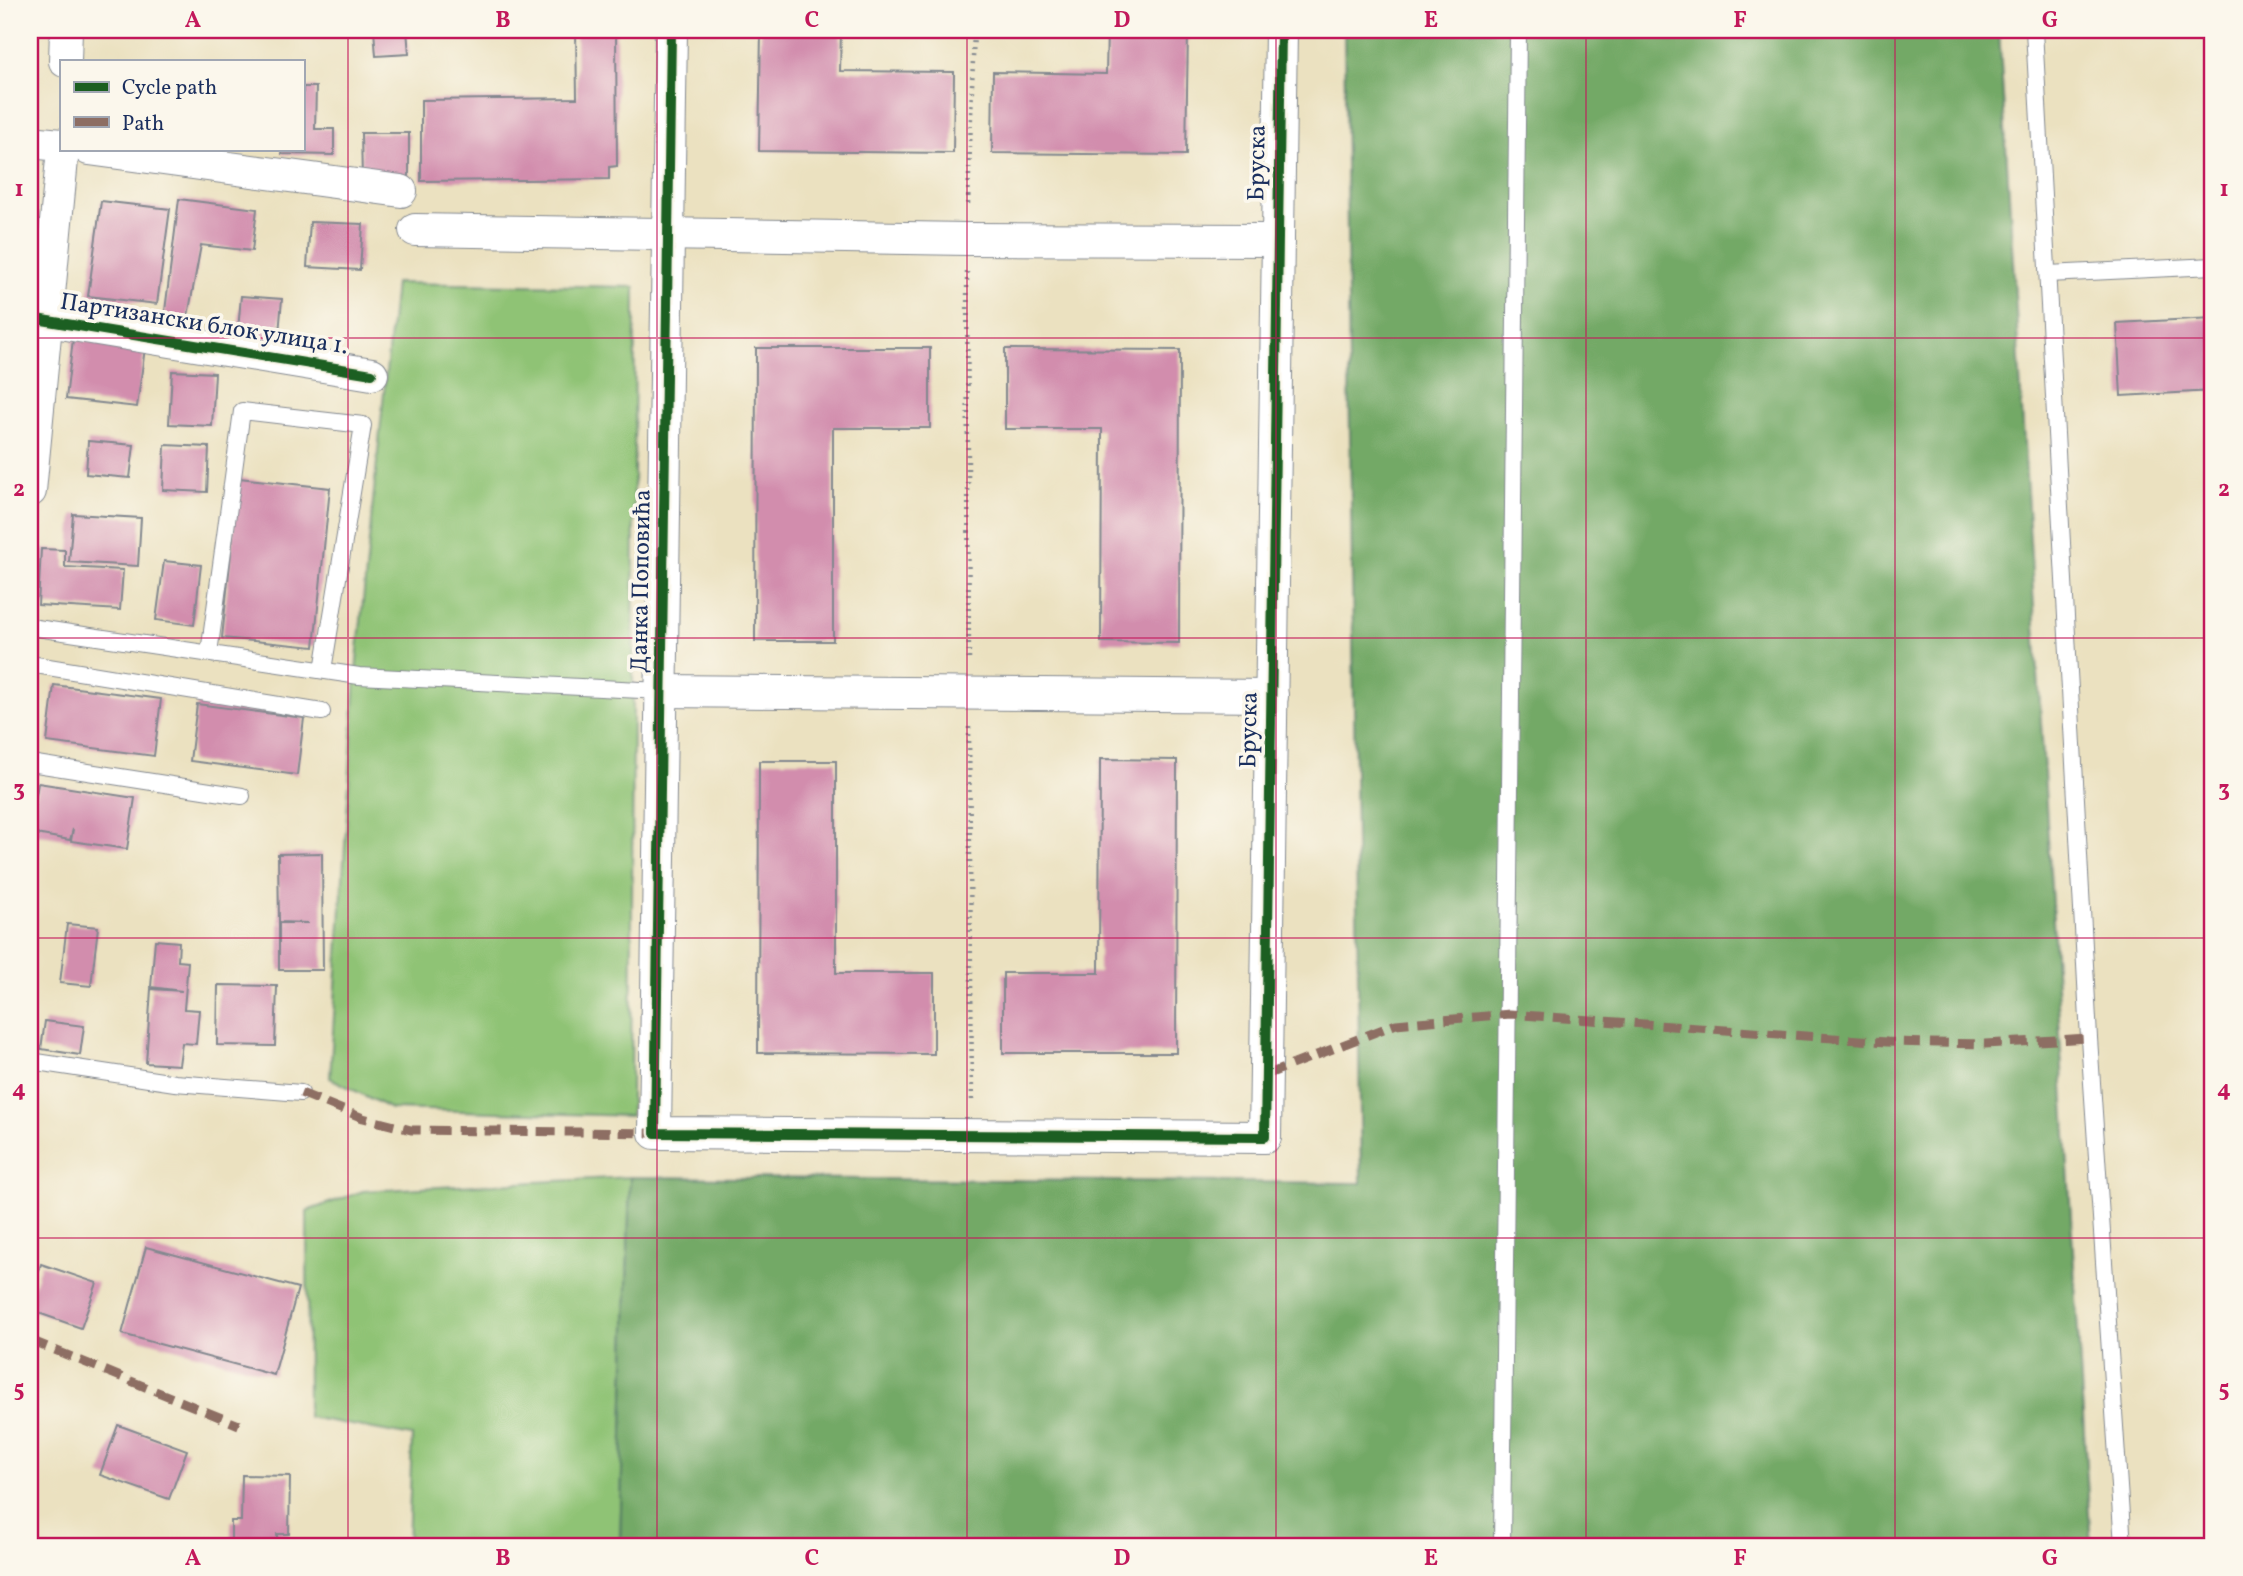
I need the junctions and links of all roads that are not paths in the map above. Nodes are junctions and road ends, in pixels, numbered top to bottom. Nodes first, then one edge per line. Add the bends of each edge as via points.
1 (66, 30) edge
2 (671, 30) edge
3 (1281, 30) edge
4 (1518, 30) edge
5 (2034, 30) edge
6 (65, 60) edge
7 (30, 142) edge
8 (60, 147) edge
9 (62, 150) edge
10 (96, 150) edge
11 (401, 191) dead end
12 (415, 230) dead end
13 (666, 235) junction
14 (1278, 240) junction
15 (2213, 266) edge
16 (2048, 274) junction
17 (39, 319) edge
18 (372, 374) dead end
19 (30, 491) edge
20 (30, 627) edge
21 (209, 653) junction
22 (30, 664) edge
23 (323, 670) junction
24 (661, 691) junction
25 (1272, 696) junction
26 (322, 712) dead end
27 (30, 762) edge
28 (242, 796) dead end
29 (30, 1061) edge
30 (301, 1093) dead end
31 (972, 1135) joint
32 (1502, 1546) edge
33 (2123, 1546) edge

1 - 6 street
2 - 13 street, Данка Поповића
3 - 14 street, Бруска
4 - 32 lane
5 - 16 lane
7 - 8 street
9 - 17 street, Партизански блок улица 1.
10 - 11 street
12 - 13 street
13 - 14 street
13 - 24 street, Данка Поповића
14 - 25 street, Бруска
15 - 16 lane
16 - 33 lane via 2089,1038
17 - 18 street, Партизански блок улица 1.
17 - 19 street, Партизански блок улица 1.
20 - 21 lane
21 - 23 lane
21 - 23 lane via 242,411 363,425
22 - 26 lane
23 - 24 lane via 359,676
24 - 25 street, Бруска
24 - 31 street, Данка Поповића via 655,1133
25 - 31 street, Бруска via 1265,1137
27 - 28 lane
29 - 30 lane via 175,1083

